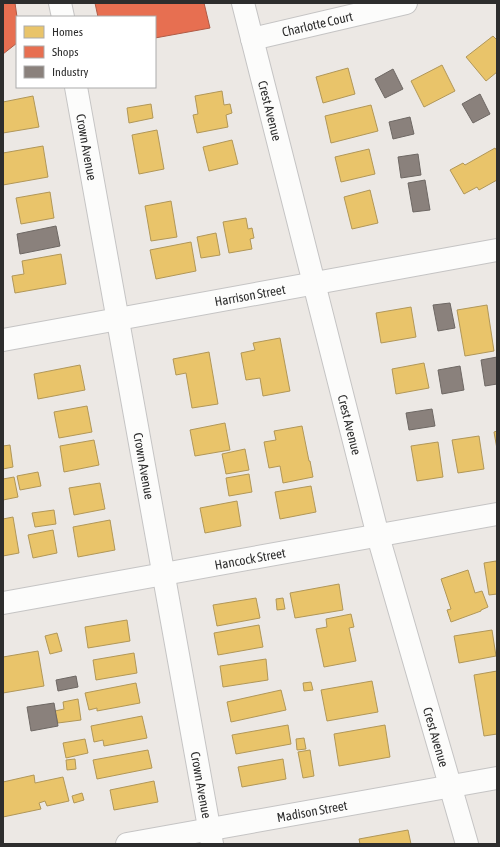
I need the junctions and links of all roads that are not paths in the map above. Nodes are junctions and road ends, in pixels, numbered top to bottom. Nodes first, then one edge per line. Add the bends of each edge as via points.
1 (60, 3) edge
2 (244, 3) edge
3 (406, 3) edge
4 (63, 16) edge
5 (252, 39) junction
6 (76, 88) edge
7 (497, 250) edge
8 (314, 284) junction
9 (118, 319) junction
10 (3, 340) edge
11 (497, 514) edge
12 (378, 536) junction
13 (163, 574) junction
14 (3, 603) edge
15 (497, 778) edge
16 (450, 786) junction
17 (210, 837) edge
18 (127, 844) edge
19 (467, 844) edge

1 - 4 street
2 - 5 street, Crest Avenue
3 - 5 street, Charlotte Court
5 - 8 street, Crest Avenue
6 - 9 street, Crown Avenue
7 - 8 street, Harrison Street
8 - 9 street, Harrison Street
8 - 12 street, Crest Avenue
9 - 10 street, Harrison Street
9 - 13 street, Crown Avenue
11 - 12 street, Hancock Street
12 - 13 street, Hancock Street
12 - 16 street, Crest Avenue
13 - 14 street, Hancock Street
13 - 17 street, Crown Avenue
15 - 16 street, Madison Street
16 - 17 street, Madison Street
16 - 19 street, Crest Avenue
17 - 18 street, Madison Street

